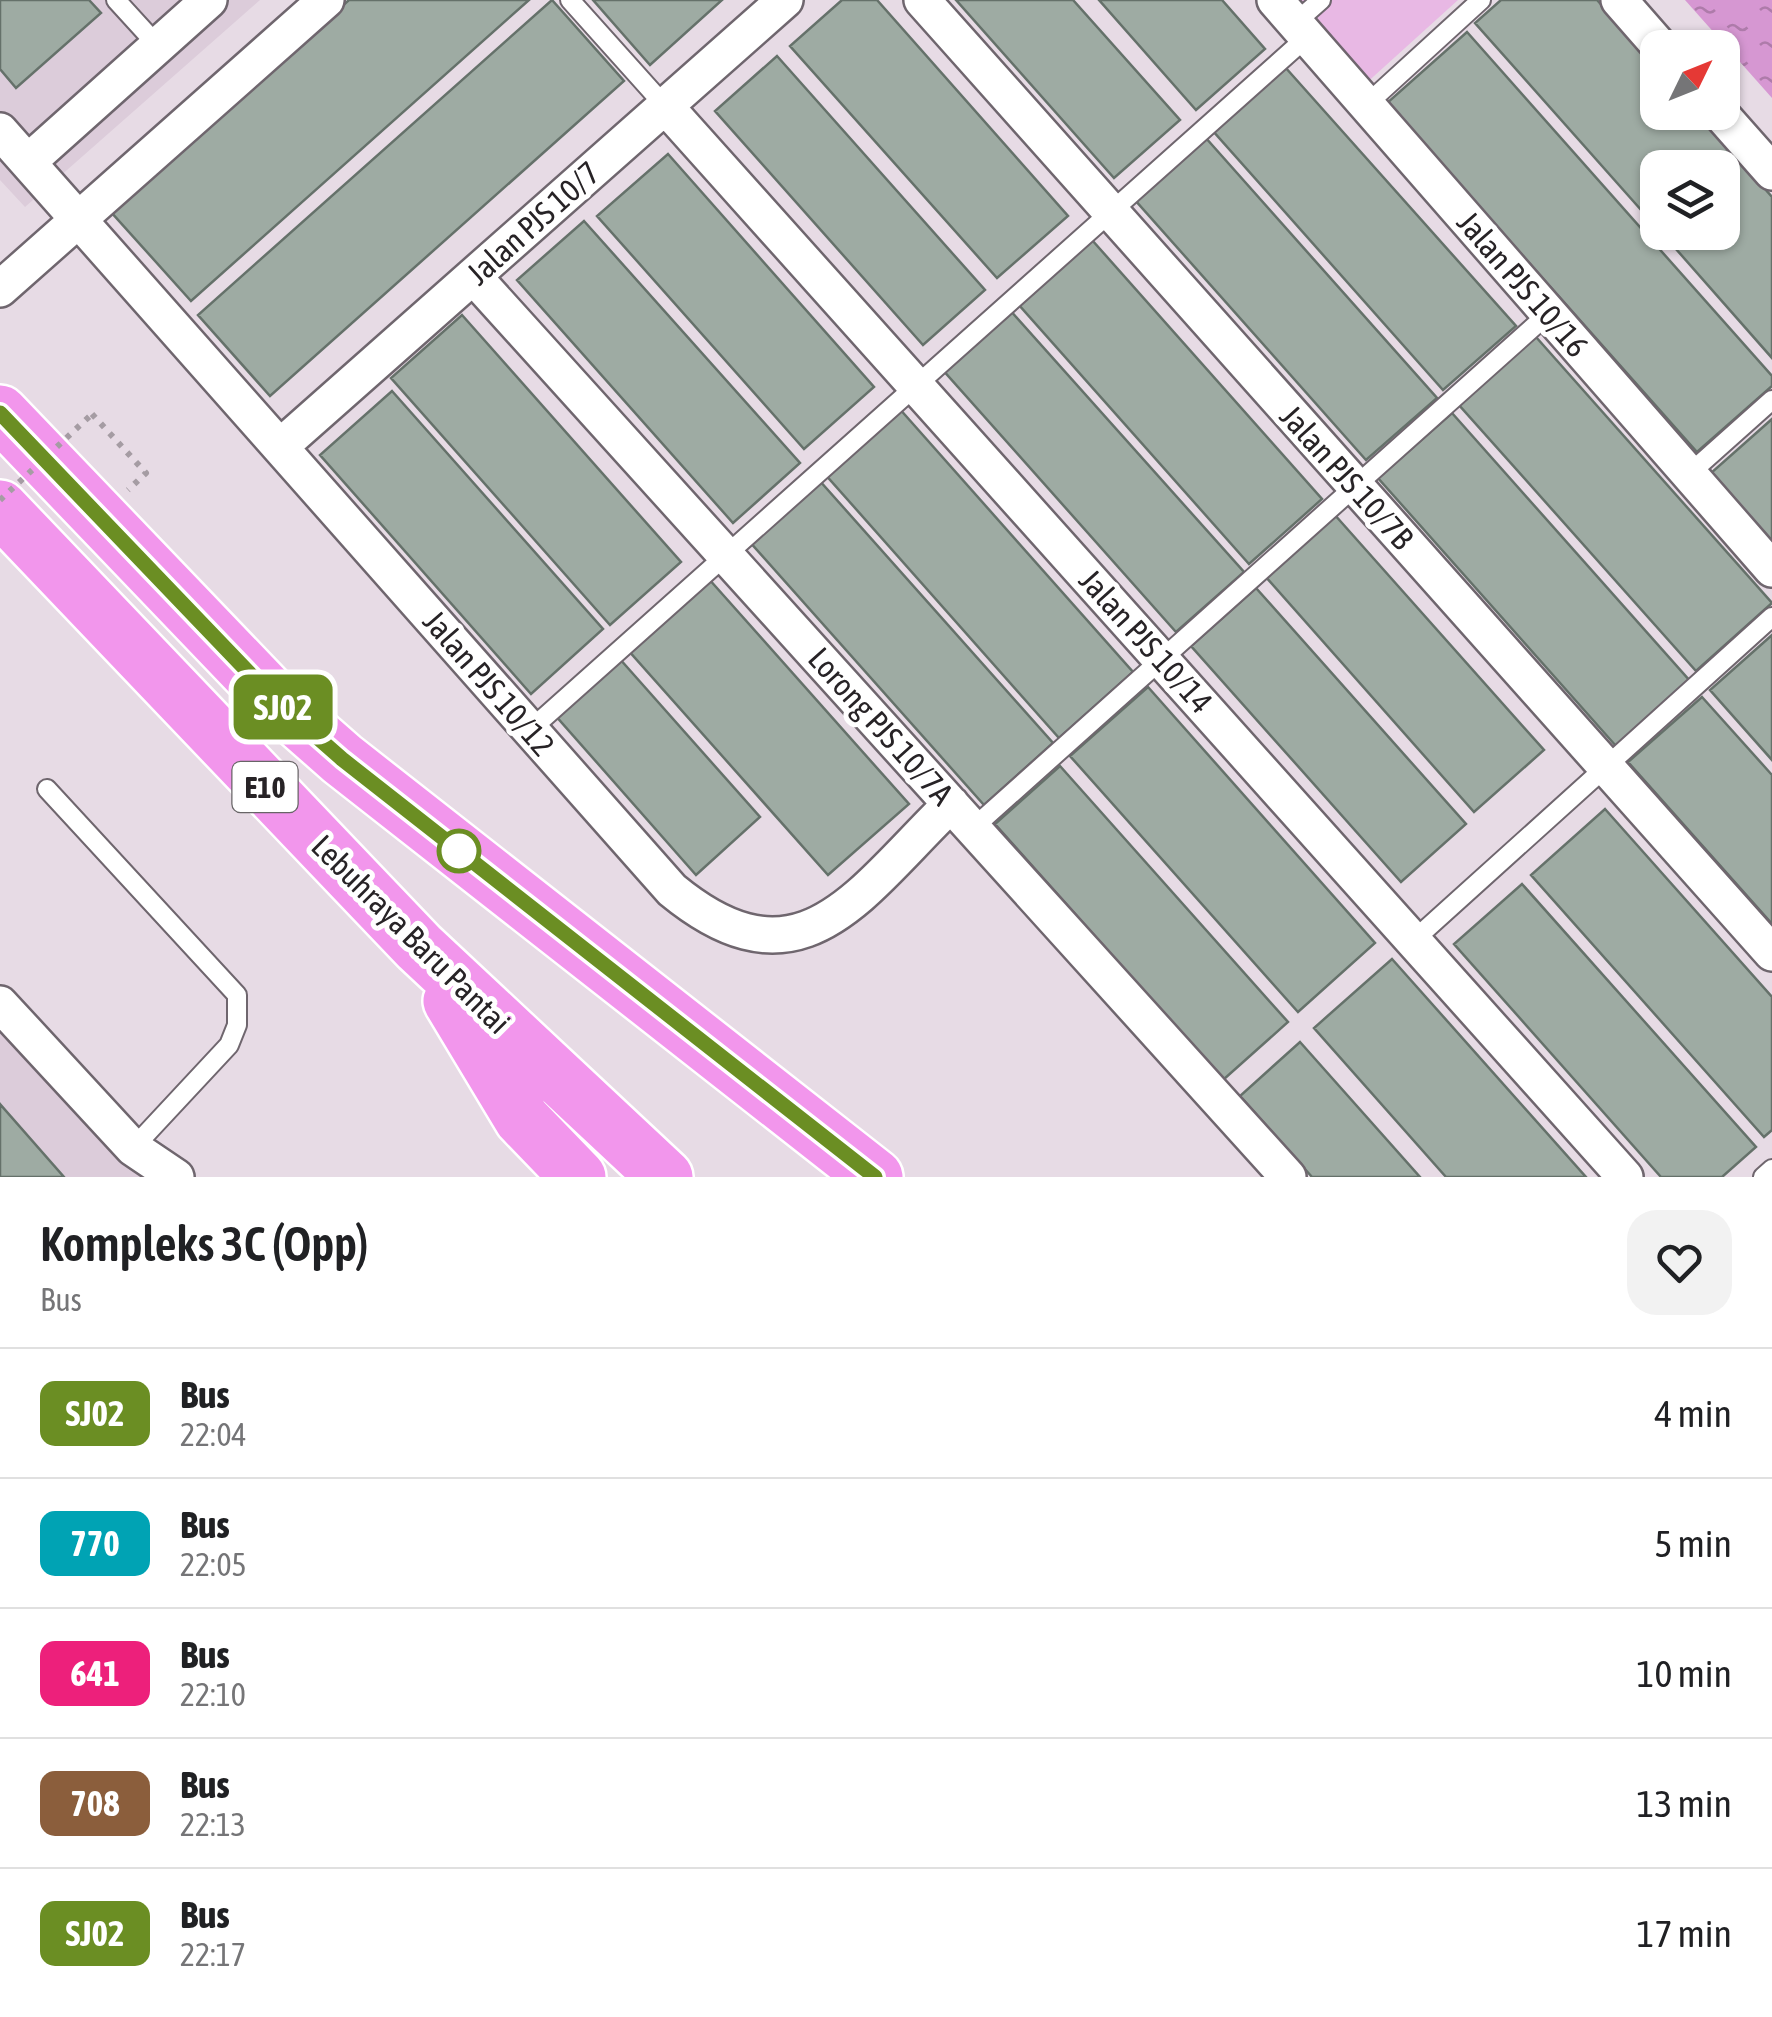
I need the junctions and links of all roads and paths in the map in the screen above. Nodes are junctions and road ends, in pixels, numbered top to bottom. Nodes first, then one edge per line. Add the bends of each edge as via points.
1 (116, 0) edge
2 (209, 0) edge
3 (326, 0) edge
4 (570, 0) edge
5 (785, 0) edge
6 (922, 0) edge
7 (1482, 0) edge
8 (1619, 0) edge
9 (1299, 15) edge
10 (1646, 30) edge
11 (158, 46) junction
12 (1366, 104) junction
13 (665, 106) junction
14 (1736, 130) edge
15 (0, 131) edge
16 (28, 162) junction
17 (1769, 164) edge
18 (1111, 212) junction
19 (81, 218) junction
20 (474, 276) junction
21 (0, 289) edge
22 (1549, 313) junction
23 (916, 386) junction
24 (1772, 400) edge
25 (0, 413) edge
26 (281, 446) junction
27 (1689, 474) junction
28 (1356, 486) junction
29 (0, 500) edge
30 (0, 508) edge
31 (98, 518) junction
32 (726, 556) junction
33 (1772, 569) edge
34 (1772, 617) edge
35 (1163, 659) junction
36 (530, 730) junction
37 (1606, 767) junction
38 (48, 789) dead end
39 (962, 816) junction
40 (1414, 940) junction
41 (419, 947) junction
42 (1772, 953) edge
43 (0, 1004) edge
44 (132, 1148) junction
45 (832, 1158) edge
46 (1772, 1170) edge
47 (176, 1177) edge
48 (578, 1177) edge
49 (664, 1177) edge
50 (876, 1177) edge
51 (1288, 1177) edge
52 (1624, 1177) edge
53 (1764, 1177) edge

1 - 11 lane
2 - 11 street
3 - 19 street
4 - 13 lane
5 - 13 street, Jalan PJS 10/7
6 - 18 street, Jalan PJS 10/7B
7 - 12 lane
8 - 10 street
9 - 12 street, Jalan PJS 10/16
9 - 18 lane
11 - 16 street
12 - 22 street, Jalan PJS 10/16
13 - 20 street, Jalan PJS 10/7
13 - 23 street, Jalan PJS 10/14
14 - 17 street
15 - 16 street, Jalan PJS 10/12
16 - 19 street, Jalan PJS 10/12
18 - 23 lane
18 - 28 street, Jalan PJS 10/7B
19 - 21 street
19 - 26 street, Jalan PJS 10/12
20 - 26 street, Jalan PJS 10/7
20 - 32 street, Lorong PJS 10/7A
22 - 27 street, Jalan PJS 10/16
22 - 28 lane
23 - 32 lane
23 - 35 street, Jalan PJS 10/14
24 - 27 lane
25 - 31 highway, E10
26 - 36 street, Jalan PJS 10/12
27 - 33 street, Jalan PJS 10/16
28 - 35 lane
28 - 37 street, Jalan PJS 10/7B
29 - 31 path, bridge via 92,414 146,473
30 - 41 highway, Lebuhraya Baru Pantai / E10
31 - 45 highway, E10 via 276,701 342,759
32 - 36 lane
32 - 39 street, Lorong PJS 10/7A
34 - 37 lane
35 - 39 lane
35 - 40 street, Jalan PJS 10/14
36 - 39 street, Jalan PJS 10/12 via 672,890 705,917 746,934 789,937 829,922
37 - 40 lane
37 - 42 street, Jalan PJS 10/7B
38 - 44 lane via 237,995 238,1025 228,1045
39 - 51 street, Lorong PJS 10/7A
40 - 52 street, Jalan PJS 10/14
41 - 48 highway via 522,1119
41 - 49 highway, Lebuhraya Baru Pantai / E10
43 - 44 street
44 - 47 street
45 - 50 highway, E10
46 - 53 lane

